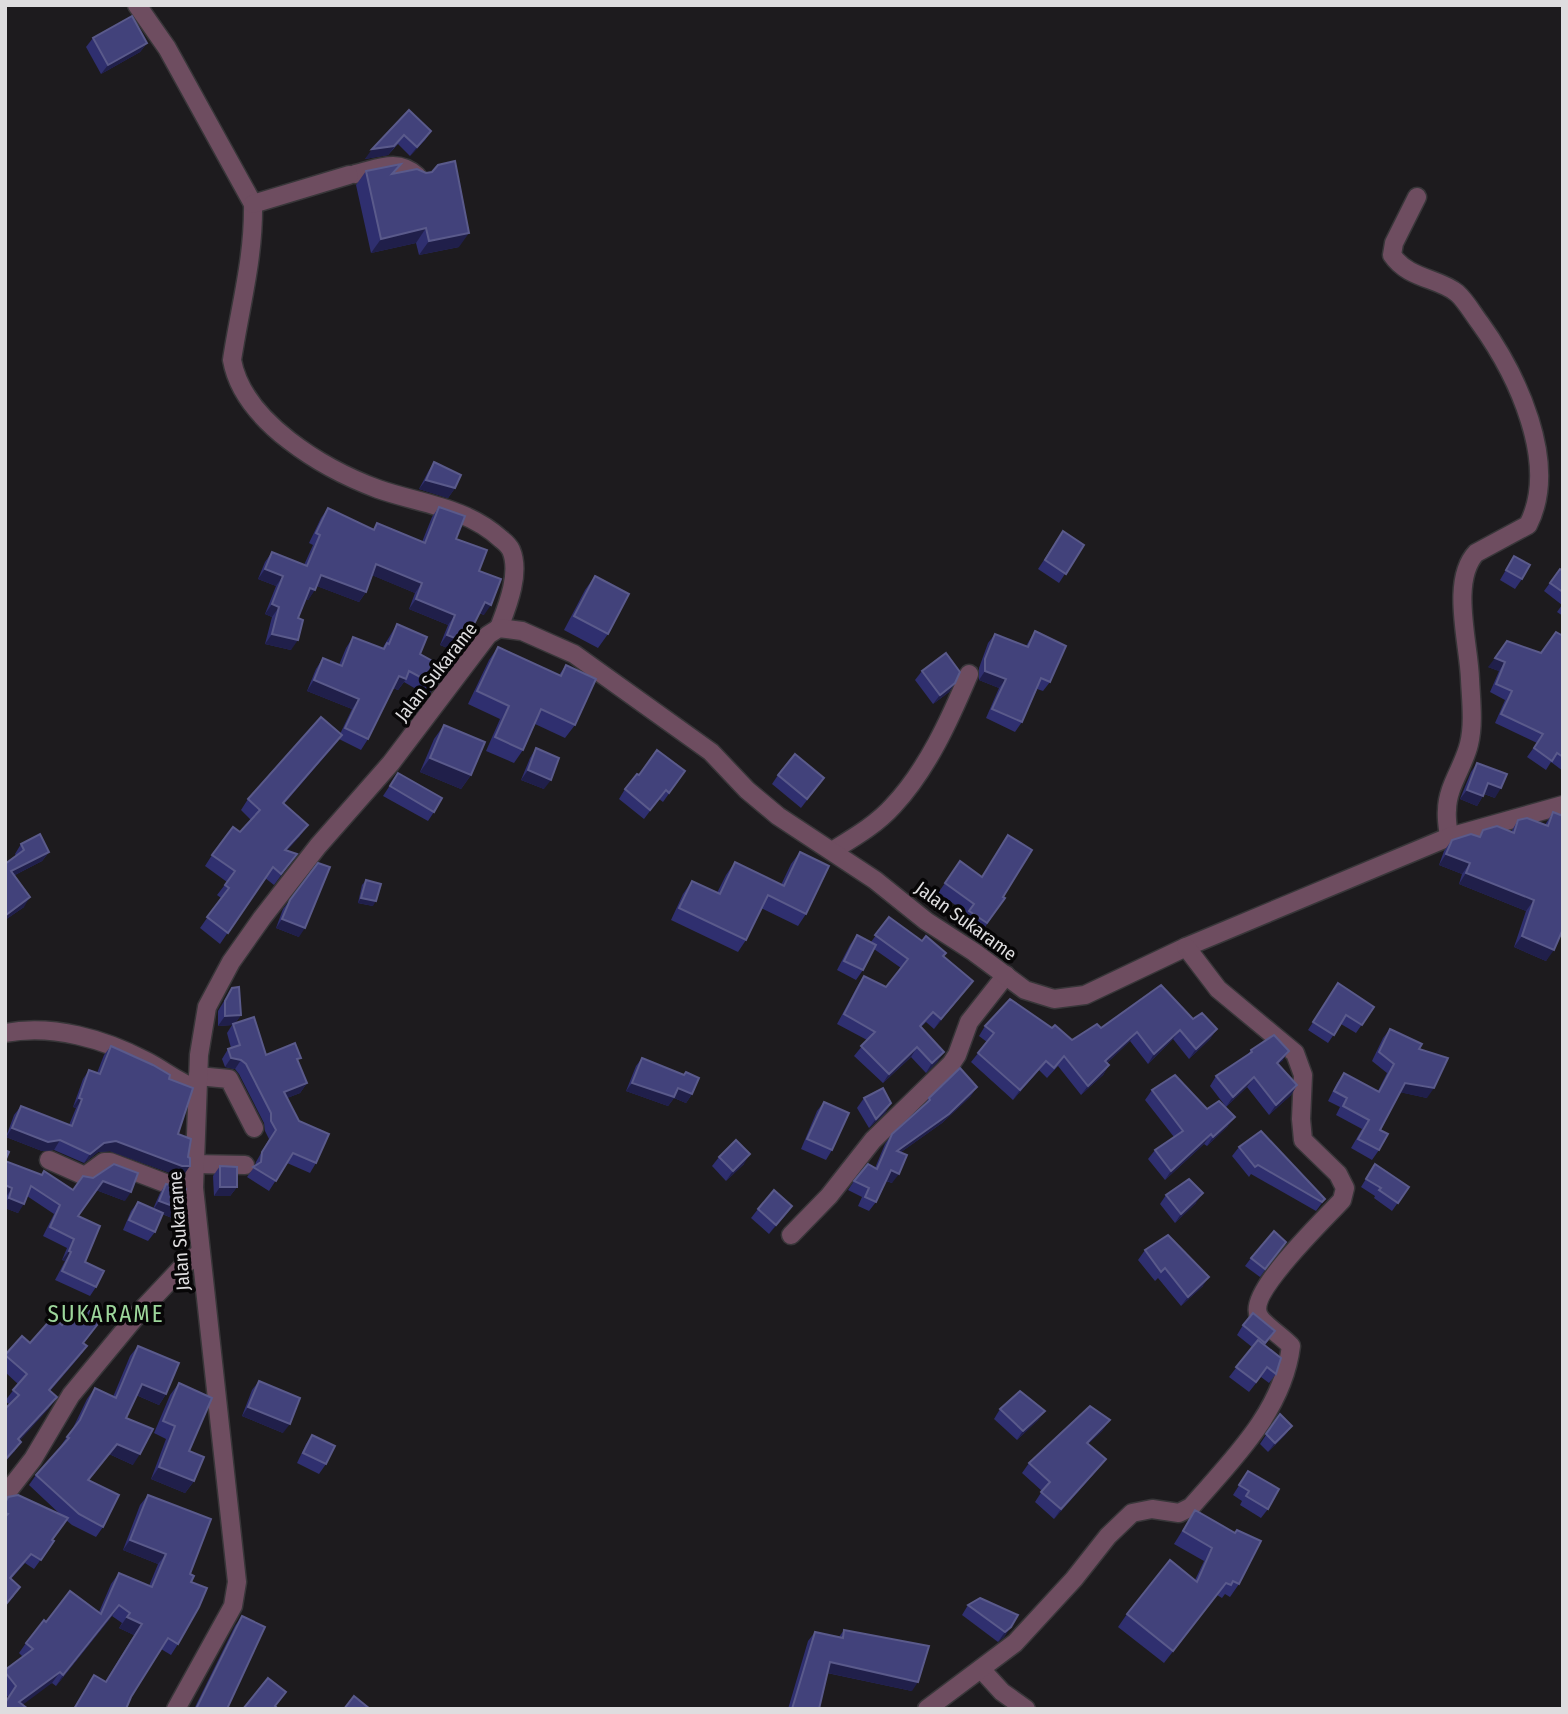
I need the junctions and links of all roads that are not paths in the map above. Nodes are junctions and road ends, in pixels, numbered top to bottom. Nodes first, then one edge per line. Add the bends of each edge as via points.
1 (137, 5) edge
2 (417, 176) edge
3 (1417, 197) dead end
4 (253, 204) junction
5 (499, 628) junction
6 (969, 674) dead end
7 (1563, 805) edge
8 (1449, 837) junction
9 (832, 851) junction
10 (1186, 947) junction
11 (1006, 975) junction
12 (5, 1033) edge
13 (197, 1082) junction
14 (254, 1128) dead end
15 (49, 1160) dead end
16 (194, 1164) junction
17 (245, 1165) dead end
18 (194, 1188) junction
19 (790, 1235) dead end
20 (200, 1252) junction
21 (5, 1495) edge
22 (981, 1670) junction
23 (176, 1709) edge
24 (927, 1709) edge
25 (1026, 1709) edge

1 - 4 street via 167,48
2 - 4 street via 399,165
3 - 8 street via 1392,255 1422,278 1457,293 1496,345 1521,397 1538,458 1536,503 1528,525 1476,553 1464,575 1470,743 1446,809
4 - 5 street via 254,231 232,360 248,400 280,434 349,477 463,513 511,548 510,596
5 - 9 street, Jalan Sukarame via 522,632 574,654 711,752 778,817
5 - 13 street, Jalan Sukarame via 488,635 391,763 318,846 231,962 207,1007
6 - 9 street via 953,713 900,798 881,818
7 - 8 street, Jalan Sukarame
8 - 10 street, Jalan Sukarame
9 - 11 street, Jalan Sukarame
10 - 11 street, Jalan Sukarame via 1076,997 1041,996
10 - 22 street via 1218,989 1295,1053 1303,1075 1303,1140 1338,1174 1345,1188 1342,1200 1267,1282 1257,1305 1259,1316 1291,1346 1280,1385 1257,1430 1191,1507 1179,1513 1152,1509 1132,1513 1015,1643
11 - 19 street via 969,1021 951,1064 873,1140 829,1196
12 - 13 street via 54,1033 102,1041 176,1081
13 - 14 street via 229,1079
13 - 16 street, Jalan Sukarame
15 - 18 street via 85,1176 110,1162 173,1186
16 - 17 street
16 - 18 street, Jalan Sukarame
18 - 20 street, Jalan Sukarame
20 - 21 street via 118,1336 71,1395
20 - 23 street, Jalan Sukarame via 237,1582 233,1606
22 - 24 street
22 - 25 street

